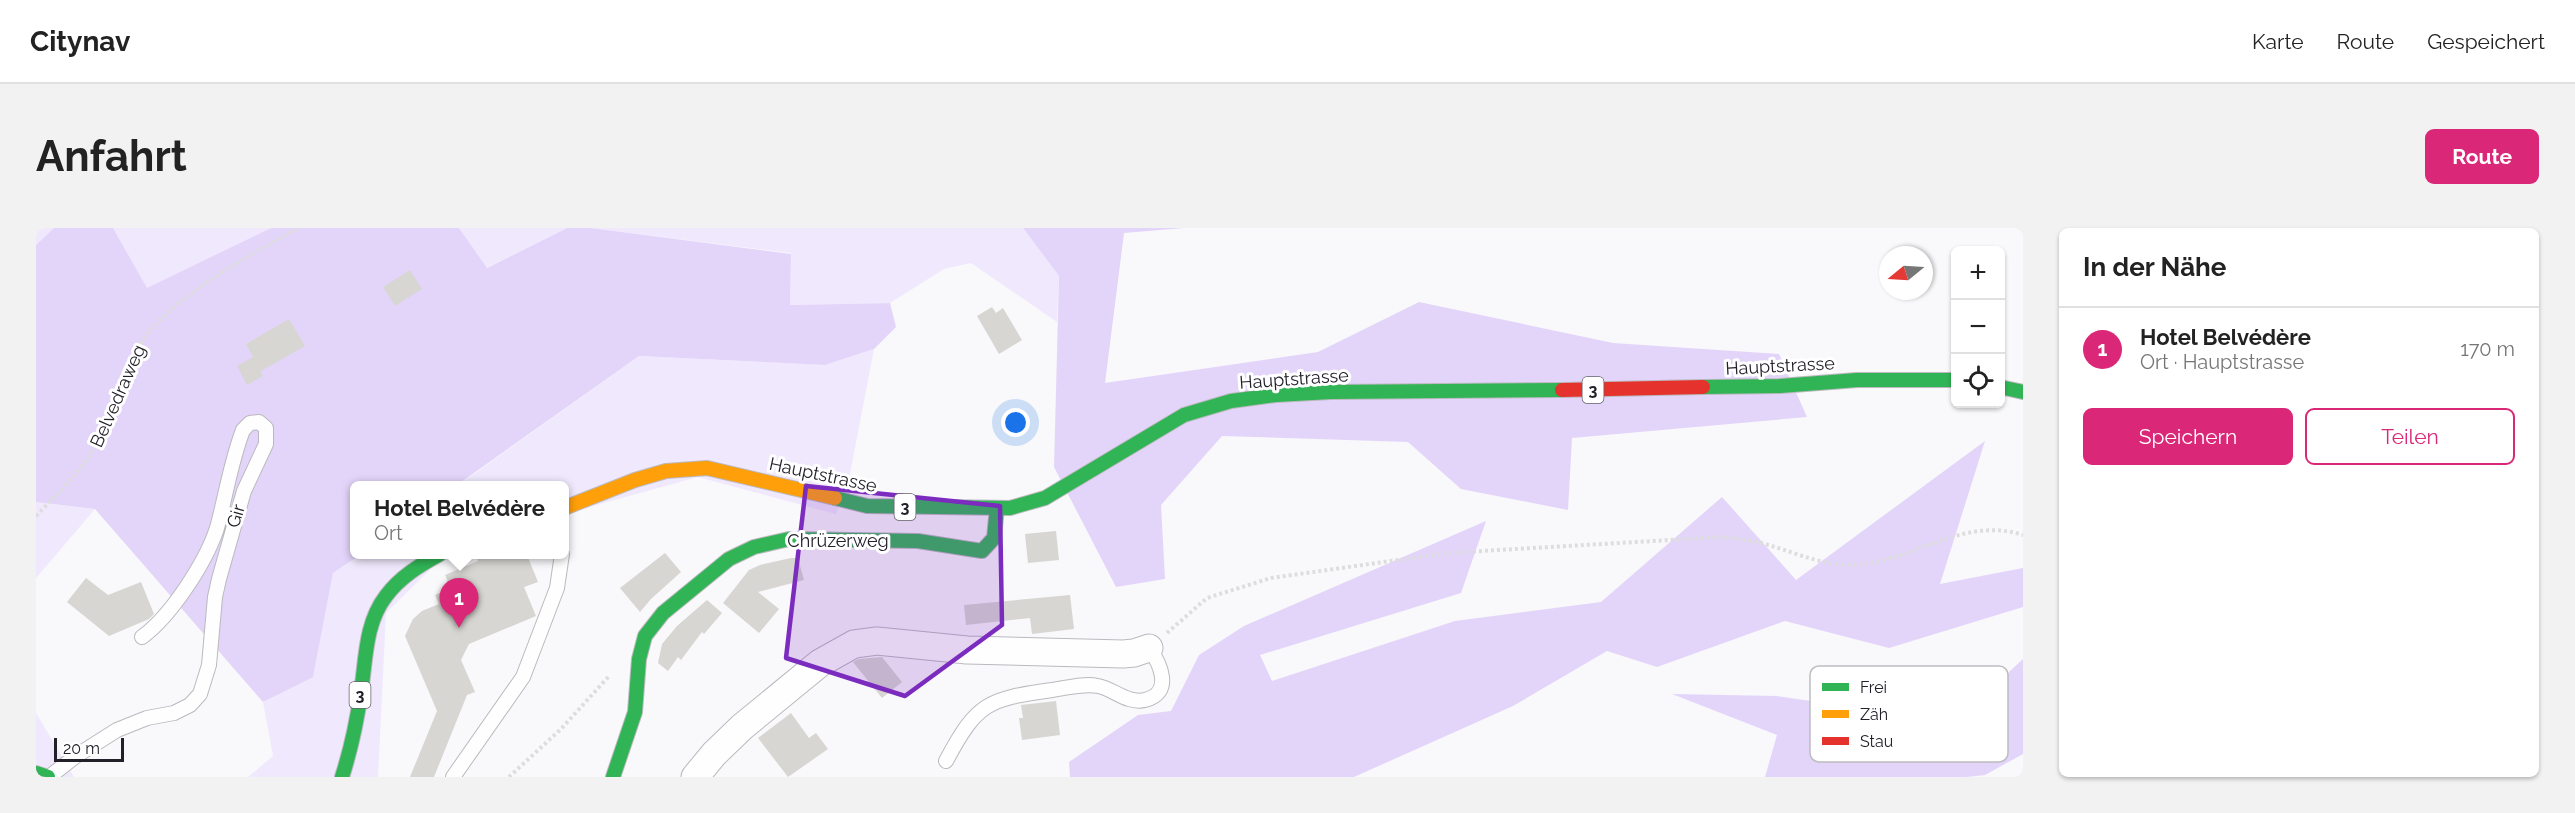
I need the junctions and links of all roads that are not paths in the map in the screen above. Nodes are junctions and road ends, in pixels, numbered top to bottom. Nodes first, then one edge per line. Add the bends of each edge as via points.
1 (1951, 380) edge
2 (2005, 388) edge
3 (2023, 392) edge
4 (569, 506) edge
5 (997, 508) junction
6 (432, 559) edge
7 (561, 559) edge
8 (142, 637) dead end
9 (1149, 648) joint
10 (946, 761) dead end
11 (36, 773) edge
12 (49, 777) edge
13 (342, 777) edge
14 (453, 777) edge
15 (614, 777) edge
16 (695, 777) edge

1 - 5 main road, Hauptstrasse / 3 via 1331,392 1242,400 1185,415 1045,498
2 - 3 main road
4 - 5 main road, Hauptstrasse / 3 via 666,471 707,468 867,506
5 - 15 main road, Chrüzerweg via 995,536 982,551 918,541 789,539 753,547 718,567 663,613 645,636 635,712
6 - 13 main road, 3 via 394,587 377,612
7 - 14 lane via 557,588 523,676
8 - 12 lane, Gir via 169,612 211,542 243,429 255,422 263,424 268,433 266,444 244,491 219,579 209,665 200,694 174,713 117,730
9 - 10 lane via 1162,670 1160,690 1153,697 1136,701 1085,685 1003,698 971,718
9 - 16 street via 1123,654 854,644 820,663 742,727
11 - 12 main road

